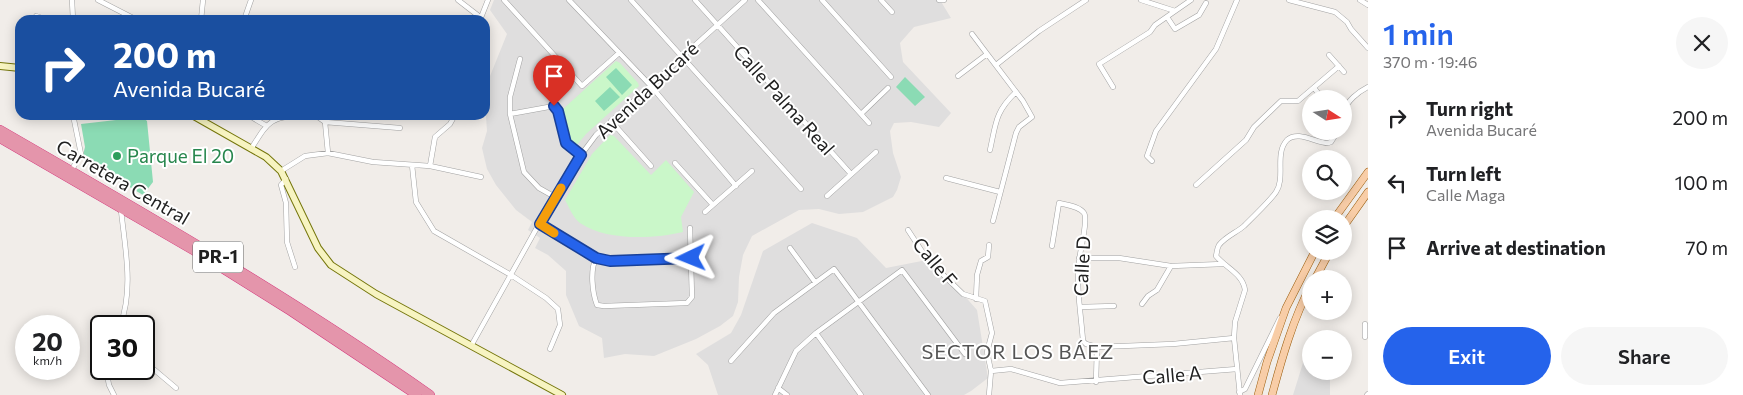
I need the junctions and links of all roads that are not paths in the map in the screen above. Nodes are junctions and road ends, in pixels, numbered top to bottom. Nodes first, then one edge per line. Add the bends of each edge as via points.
1 (72, 0) edge
2 (98, 0) edge
3 (204, 0) edge
4 (251, 0) edge
5 (458, 0) edge
6 (488, 0) edge
7 (504, 0) edge
8 (569, 0) edge
9 (631, 0) edge
10 (695, 0) edge
11 (745, 0) edge
12 (758, 0) edge
13 (822, 0) edge
14 (881, 0) edge
15 (940, 0) edge
16 (944, 0) edge
17 (1086, 0) edge
18 (1141, 0) edge
19 (1191, 0) edge
20 (1238, 0) edge
21 (1289, 0) edge
22 (1360, 0) edge
23 (1206, 4) dead end
24 (1368, 5) edge
25 (1176, 11) junction
26 (892, 12) dead end
27 (73, 15) edge
28 (127, 15) edge
29 (202, 15) edge
30 (246, 15) edge
31 (475, 15) edge
32 (482, 15) edge
33 (1166, 17) junction
34 (717, 25) junction
35 (972, 34) dead end
36 (1368, 48) edge
37 (618, 53) junction
38 (987, 54) junction
39 (1329, 55) dead end
40 (683, 57) junction
41 (520, 59) dead end
42 (996, 65) junction
43 (0, 66) edge
44 (1339, 66) junction
45 (15, 68) edge
46 (1344, 72) dead end
47 (958, 76) dead end
48 (891, 77) dead end
49 (650, 85) junction
50 (1113, 87) dead end
51 (1368, 87) edge
52 (888, 88) dead end
53 (1314, 88) joint
54 (1016, 92) junction
55 (1352, 99) edge
56 (510, 114) junction
57 (861, 114) junction
58 (74, 120) edge
59 (201, 120) edge
60 (256, 120) edge
61 (275, 120) edge
62 (322, 120) edge
63 (452, 120) edge
64 (611, 121) junction
65 (325, 122) junction
66 (869, 123) dead end
67 (265, 125) junction
68 (400, 128) dead end
69 (0, 130) edge
70 (1302, 136) edge
71 (0, 138) edge
72 (1316, 140) edge
73 (1332, 140) edge
74 (251, 149) junction
75 (990, 150) dead end
76 (876, 152) dead end
77 (328, 153) junction
78 (581, 155) junction
79 (1152, 161) dead end
80 (675, 163) dead end
81 (412, 165) junction
82 (430, 166) junction
83 (651, 166) dead end
84 (72, 171) junction
85 (281, 171) junction
86 (752, 171) dead end
87 (1368, 172) edge
88 (851, 174) junction
89 (481, 177) dead end
90 (946, 178) dead end
91 (286, 179) junction
92 (1196, 185) dead end
93 (736, 186) junction
94 (801, 189) dead end
95 (1000, 192) junction
96 (1368, 192) edge
97 (827, 196) dead end
98 (556, 197) junction
99 (123, 205) junction
100 (713, 206) junction
101 (1341, 210) edge
102 (705, 212) dead end
103 (1352, 215) edge
104 (993, 221) dead end
105 (540, 224) junction
106 (690, 228) dead end
107 (908, 230) dead end
108 (989, 245) dead end
109 (1052, 246) dead end
110 (790, 248) dead end
111 (596, 258) junction
112 (691, 258) junction
113 (1079, 258) junction
114 (1310, 260) edge
115 (1223, 264) junction
116 (1171, 266) junction
117 (295, 267) dead end
118 (511, 275) junction
119 (815, 282) junction
120 (976, 298) junction
121 (859, 301) junction
122 (1302, 303) edge
123 (1142, 304) dead end
124 (1114, 306) dead end
125 (1080, 307) junction
126 (1286, 308) junction
127 (123, 315) edge
128 (1365, 324) dead end
129 (1366, 330) edge
130 (816, 333) junction
131 (1364, 337) dead end
132 (1234, 338) junction
133 (471, 346) junction
134 (1097, 347) junction
135 (550, 350) dead end
136 (965, 354) dead end
137 (731, 361) dead end
138 (155, 370) edge
139 (1237, 370) junction
140 (991, 371) junction
141 (108, 380) edge
142 (1096, 382) junction
143 (176, 388) dead end
144 (778, 388) junction
145 (1239, 394) edge
146 (114, 395) edge
147 (417, 395) edge
148 (430, 395) edge
149 (562, 395) edge
150 (775, 395) edge
151 (787, 395) edge
152 (861, 395) edge
153 (928, 395) edge
154 (989, 395) edge
155 (1258, 395) edge
156 (1272, 395) edge

1 - 27 street
2 - 28 street
3 - 29 street
4 - 30 street
5 - 31 street
6 - 32 street
7 - 37 street via 582,86
8 - 37 street
9 - 40 street
10 - 34 street, Calle Palma Real
11 - 34 street, Avenida Bucaré
12 - 57 street
13 - 48 street
14 - 26 street
15 - 16 street
17 - 42 street
18 - 25 street
19 - 25 street
20 - 79 street via 1216,49 1156,131 1147,156
21 - 36 street via 1335,12
22 - 24 street
23 - 33 street via 1199,15 1175,28
25 - 33 street
33 - 50 street via 1150,32 1099,64
34 - 40 street, Avenida Bucaré
34 - 88 street, Calle Palma Real
35 - 38 street
37 - 49 street
38 - 42 street
38 - 47 street
39 - 44 street
40 - 49 street, Avenida Bucaré
40 - 94 street
41 - 56 street via 510,98
42 - 54 street
43 - 45 street
44 - 46 street
44 - 53 street
49 - 64 street, Avenida Bucaré
49 - 93 street
51 - 55 street
52 - 57 street
53 - 92 street via 1298,101 1282,101 1250,131 1246,140
54 - 75 street via 1000,109
54 - 95 street via 1032,117 1019,126 1016,133
56 - 78 street via 554,106 566,143
56 - 98 street via 524,172 539,188
57 - 66 street
58 - 84 street via 81,154
59 - 74 street
60 - 67 street
61 - 67 street
62 - 65 street
63 - 82 street via 435,137
64 - 78 street, Avenida Bucaré
64 - 83 street
65 - 68 street
65 - 77 street
67 - 74 street
69 - 84 highway, Carretera Central / PR-1
70 - 115 street via 1287,141 1280,154 1277,192 1244,226 1220,244 1216,256
71 - 99 highway, Carretera Central / PR-1
72 - 73 street via 1328,143
74 - 85 street
76 - 88 street
77 - 81 street via 373,162
77 - 85 street via 305,156
78 - 98 street, Avenida Bucaré
80 - 100 street
81 - 82 street
81 - 118 street via 416,202 434,231
82 - 89 street
84 - 99 highway, Carretera Central / PR-1
85 - 91 street
86 - 93 street
87 - 101 main road
88 - 97 street
90 - 95 street
91 - 117 street via 282,185 287,242
91 - 133 street via 318,248 331,265 376,294
93 - 100 street
95 - 104 street
96 - 103 main road
98 - 105 street, Avenida Bucaré
99 - 127 street via 128,265
99 - 147 highway, Carretera Central / PR-1
99 - 148 highway, Carretera Central / PR-1 via 296,306
100 - 102 street
105 - 111 street
105 - 118 street, Avenida Bucaré
106 - 112 street
107 - 120 street, Calle F via 927,259 962,294
108 - 120 street via 988,257 981,261 977,271
109 - 113 street, Calle D via 1059,203 1073,207 1082,211 1086,218
110 - 119 street
111 - 112 street via 610,261
111 - 112 street via 593,264 594,297 597,305 604,306 687,303 692,297
113 - 116 street via 1119,258
113 - 125 street, Calle D
114 - 126 main road
115 - 116 street
115 - 132 street via 1238,275 1245,290 1235,322
116 - 123 street via 1157,290
118 - 133 street, Avenida Bucaré
118 - 135 street via 558,309 560,325
119 - 121 street via 834,269
119 - 137 street via 774,313
120 - 140 street, Calle F via 985,302 992,333 987,352
121 - 130 street
121 - 136 street via 902,270
121 - 153 street
122 - 156 main road
124 - 125 street
125 - 134 street, Calle D via 1083,341
126 - 145 street via 1245,389
126 - 155 main road
128 - 129 street
129 - 131 street
130 - 144 street via 796,351
130 - 152 street
132 - 134 street
132 - 139 street
133 - 149 street
134 - 142 street
138 - 143 street
139 - 142 street, Calle A
139 - 145 street
140 - 142 street, Calle A via 1011,369 1060,383
140 - 154 street, Calle F
141 - 146 street
144 - 150 street
144 - 151 street

